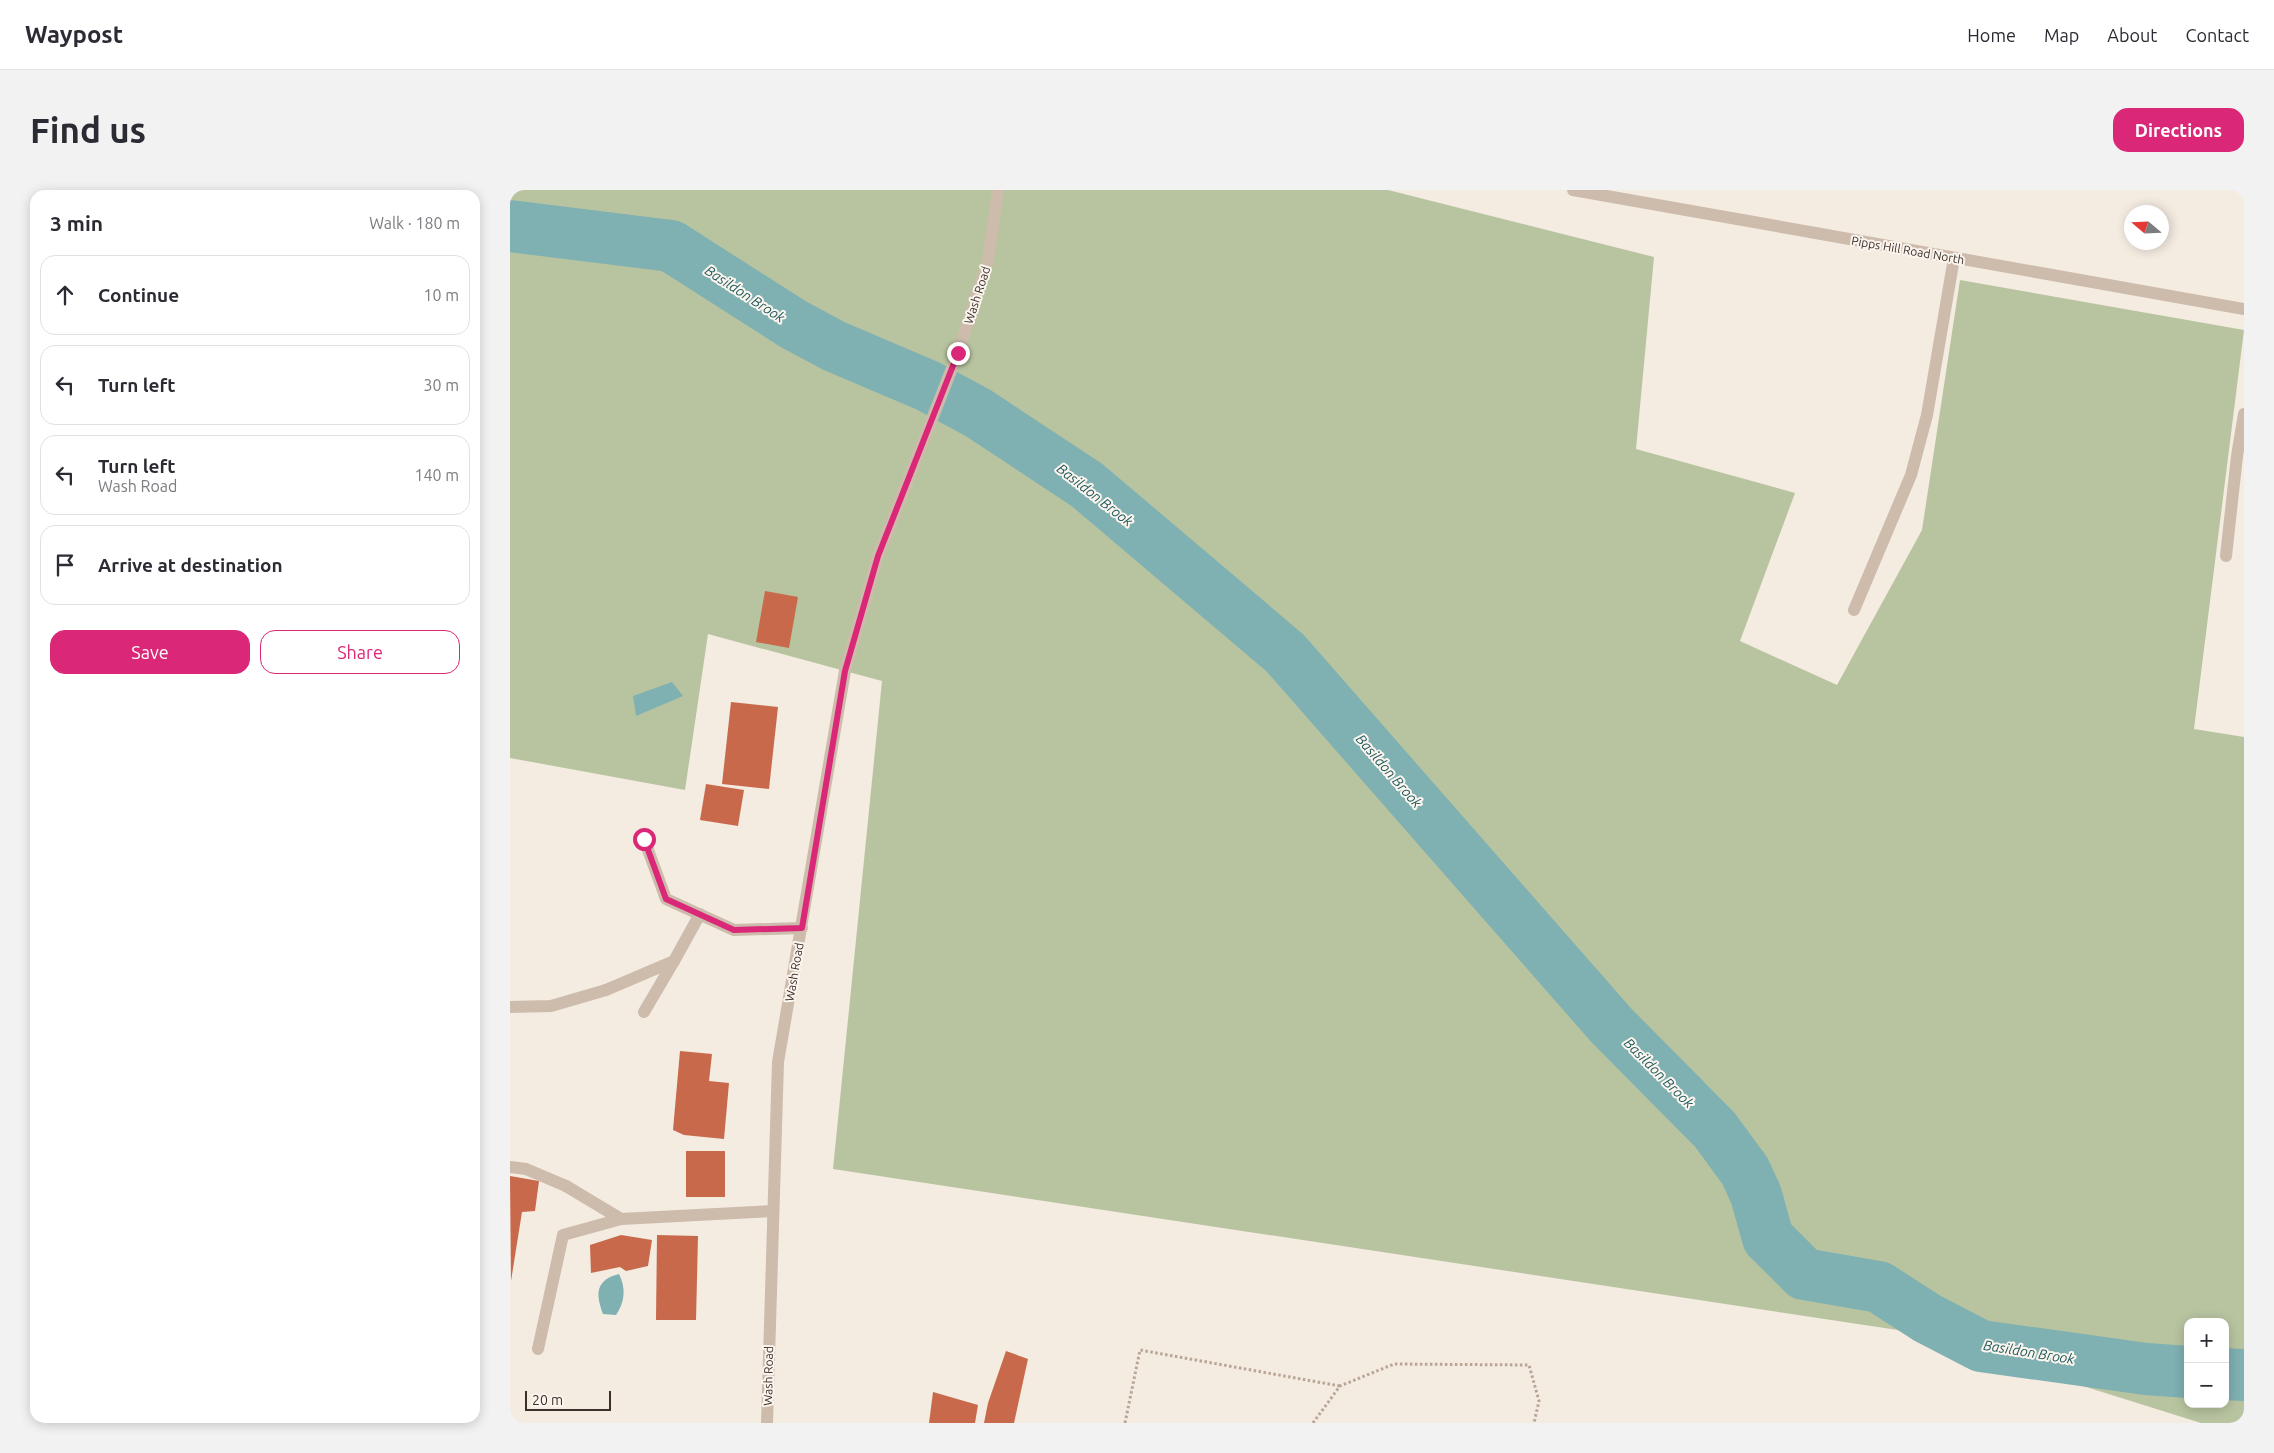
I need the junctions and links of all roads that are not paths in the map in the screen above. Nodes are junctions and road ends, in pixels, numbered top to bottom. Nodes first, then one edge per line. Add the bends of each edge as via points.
1 (998, 190) edge
2 (1582, 191) edge
3 (1954, 258) junction
4 (2244, 310) edge
5 (2244, 414) edge
6 (2226, 556) dead end
7 (1854, 610) dead end
8 (644, 839) dead end
9 (700, 914) junction
10 (802, 928) junction
11 (674, 961) junction
12 (510, 1006) edge
13 (644, 1012) dead end
14 (510, 1167) edge
15 (772, 1211) junction
16 (620, 1219) junction
17 (538, 1349) dead end
18 (767, 1423) edge

1 - 10 street, Wash Road via 988,261 929,431 878,556 845,671
2 - 3 street, Pipps Hill Road North
3 - 4 street, Pipps Hill Road North
3 - 7 street via 1927,414 1911,475
5 - 6 street
8 - 9 street via 666,899
9 - 10 street via 734,930
9 - 11 street
10 - 15 street, Wash Road via 778,1062
11 - 12 street via 606,990 552,1006
11 - 13 street
14 - 16 street via 526,1169 566,1186
15 - 16 street
15 - 18 street, Wash Road
16 - 17 street via 563,1235

